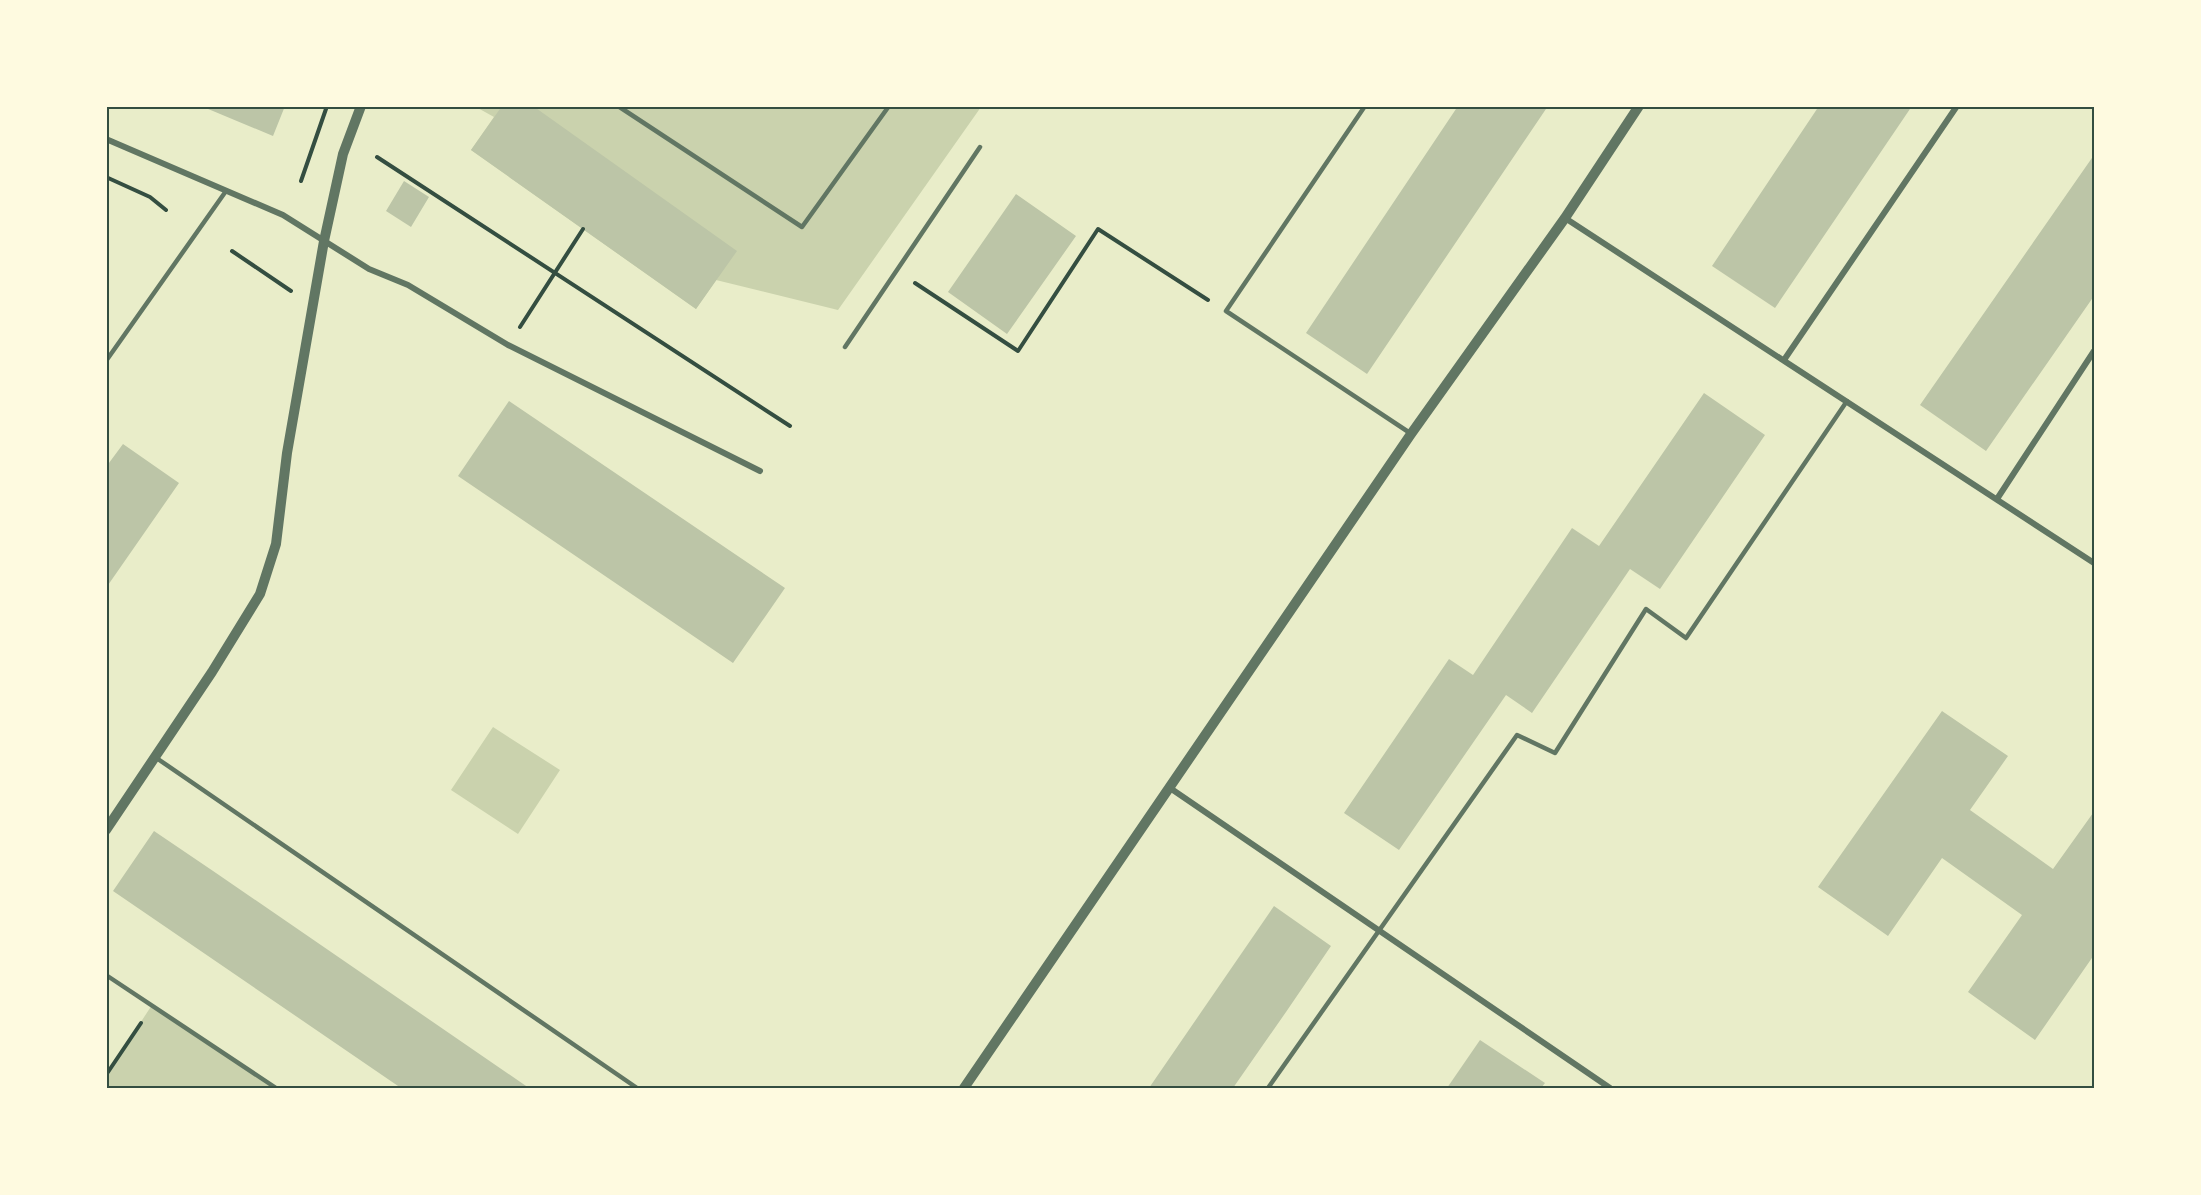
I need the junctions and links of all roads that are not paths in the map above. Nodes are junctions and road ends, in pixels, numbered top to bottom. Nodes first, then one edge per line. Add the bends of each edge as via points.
1 (361, 106) edge
2 (618, 106) edge
3 (889, 106) edge
4 (1365, 106) edge
5 (1639, 106) edge
6 (1957, 106) edge
7 (106, 139) edge
8 (980, 147) dead end
9 (226, 191) junction
10 (1565, 218) junction
11 (324, 241) junction
12 (845, 347) dead end
13 (2094, 351) edge
14 (1784, 360) junction
15 (106, 361) edge
16 (1847, 401) junction
17 (1411, 434) junction
18 (760, 471) dead end
19 (1997, 499) junction
20 (2094, 562) edge
21 (155, 757) junction
22 (1170, 789) junction
23 (106, 830) edge
24 (1380, 932) junction
25 (106, 975) edge
26 (276, 1089) edge
27 (637, 1089) edge
28 (964, 1089) edge
29 (1268, 1089) edge
30 (1610, 1089) edge

1 - 11 street via 343,154
2 - 3 lane via 802,227
4 - 17 lane via 1226,311
5 - 10 street
6 - 14 street
7 - 9 street
8 - 12 lane
9 - 11 street via 283,215
9 - 15 lane
10 - 14 street
10 - 17 street
11 - 18 street via 369,269 408,285 508,345
11 - 21 street via 286,453 276,544 260,594
13 - 19 street
14 - 16 street
16 - 19 street
16 - 24 lane via 1686,638 1646,609 1555,753 1517,735
17 - 22 street
19 - 20 street
21 - 23 street
21 - 27 lane
22 - 24 street
22 - 28 street
24 - 29 lane
24 - 30 street
25 - 26 lane

